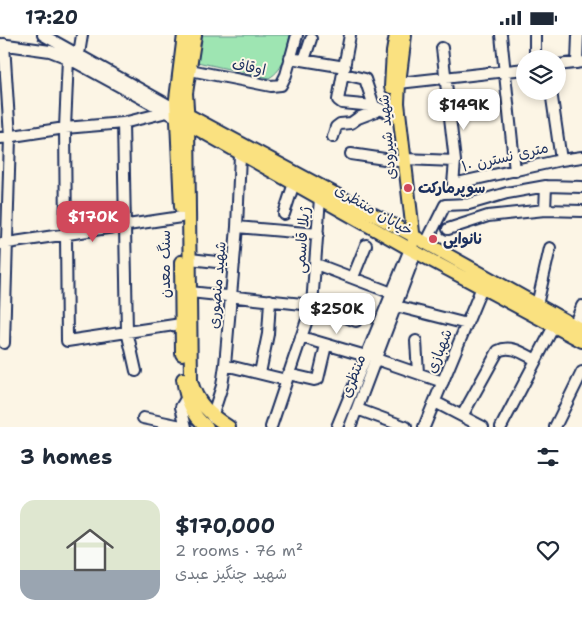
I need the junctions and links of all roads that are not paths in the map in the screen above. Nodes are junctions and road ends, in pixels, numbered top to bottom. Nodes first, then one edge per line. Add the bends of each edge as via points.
1 (43, 35) edge
2 (82, 35) edge
3 (184, 35) edge
4 (195, 35) edge
5 (297, 35) edge
6 (350, 35) edge
7 (396, 35) edge
8 (405, 35) edge
9 (501, 35) edge
10 (535, 35) edge
11 (578, 35) edge
12 (311, 39) dead end
13 (2, 44) edge
14 (442, 48) dead end
15 (535, 50) edge
16 (78, 54) junction
17 (68, 57) junction
18 (290, 58) junction
19 (304, 60) junction
20 (580, 62) edge
21 (566, 64) edge
22 (190, 70) junction
23 (344, 70) junction
24 (516, 70) edge
25 (506, 71) junction
26 (446, 77) junction
27 (398, 83) junction
28 (552, 100) edge
29 (377, 108) junction
30 (178, 114) junction
31 (393, 115) junction
32 (123, 123) junction
33 (66, 128) junction
34 (5, 137) edge
35 (333, 137) dead end
36 (240, 154) junction
37 (351, 154) dead end
38 (582, 157) edge
39 (561, 159) junction
40 (401, 160) junction
41 (455, 161) junction
42 (515, 171) junction
43 (294, 183) junction
44 (546, 186) junction
45 (582, 187) edge
46 (320, 198) junction
47 (545, 210) junction
48 (581, 213) edge
49 (284, 214) dead end
50 (181, 217) junction
51 (126, 226) junction
52 (237, 227) junction
53 (448, 229) dead end
54 (67, 234) junction
55 (318, 234) junction
56 (411, 234) junction
57 (3, 243) edge
58 (426, 243) junction
59 (366, 245) dead end
60 (550, 249) dead end
61 (413, 250) junction
62 (190, 259) junction
63 (234, 264) junction
64 (316, 264) junction
65 (353, 277) junction
66 (482, 287) junction
67 (190, 291) junction
68 (392, 293) junction
69 (231, 296) junction
70 (270, 300) junction
71 (312, 305) junction
72 (537, 305) junction
73 (396, 306) junction
74 (582, 306) edge
75 (356, 321) dead end
76 (181, 324) junction
77 (467, 324) junction
78 (554, 326) junction
79 (578, 328) edge
80 (127, 331) junction
81 (301, 337) junction
82 (416, 341) dead end
83 (582, 341) edge
84 (4, 343) dead end
85 (326, 345) junction
86 (371, 357) junction
87 (536, 360) junction
88 (225, 365) junction
89 (136, 371) dead end
90 (582, 372) edge
91 (260, 373) junction
92 (418, 373) junction
93 (287, 377) junction
94 (443, 382) junction
95 (192, 402) junction
96 (435, 402) junction
97 (357, 409) junction
98 (462, 416) junction
99 (142, 418) dead end
100 (210, 422) edge
101 (186, 427) edge
102 (229, 427) edge
103 (271, 427) edge
104 (337, 427) edge
105 (350, 427) edge
106 (404, 427) edge
107 (424, 427) edge
108 (483, 427) edge
109 (501, 427) edge
110 (555, 427) edge

1 - 16 street
2 - 16 street
3 - 30 main road via 177,92
4 - 22 main road
5 - 18 street, اوقاف
6 - 23 street
7 - 31 main road, شهید شیرودی via 391,78
8 - 27 main road, شهید شیرودی
9 - 25 street
10 - 15 street
11 - 20 street
12 - 19 street
13 - 17 street
13 - 34 street
14 - 26 street, ۱۰ متری نسترن
16 - 30 street
17 - 30 street
17 - 33 street
18 - 19 street
18 - 22 street, اوقاف via 281,85 271,86
19 - 23 street
20 - 21 street
22 - 30 main road
23 - 29 street via 365,79
23 - 29 street via 340,103
24 - 25 street
25 - 26 street
25 - 42 street
26 - 27 street
26 - 41 street, ۱۰ متری نسترن
27 - 40 main road, شهید شیرودی
28 - 39 street
29 - 31 street
29 - 35 street via 351,123 340,124
30 - 32 street
30 - 36 main road, خیابان منتظری
30 - 50 main road, سنگ معدن
30 - 56 main road, خیابان منتظری
30 - 62 main road, سنگ معدن
31 - 40 main road, شهید شیرودی
32 - 33 street
32 - 51 street
33 - 34 street
33 - 54 street
34 - 57 street
36 - 43 main road, خیابان منتظری
36 - 52 street, شهید منصوری
37 - 40 street
38 - 39 street, ۱۰ متری نسترن
39 - 42 street, ۱۰ متری نسترن
40 - 41 street
40 - 56 main road, شهید شیرودی
41 - 42 street, ۱۰ متری نسترن via 453,184
43 - 46 main road, خیابان منتظری
43 - 49 street
44 - 45 street
44 - 47 street
44 - 58 street via 469,204 445,205
46 - 55 street, ژیلا قاسمی
46 - 61 main road, خیابان منتظری
47 - 48 street
47 - 53 street via 488,215
50 - 51 street
50 - 76 main road, سنگ معدن
51 - 54 street
51 - 80 street
52 - 55 street
52 - 63 street, شهید منصوری
54 - 57 street
54 - 80 street via 68,341
55 - 64 street, ژیلا قاسمی
56 - 58 main road, خیابان منتظری
56 - 61 main road, شهید شیرودی
57 - 84 street
58 - 72 main road, خیابان منتظری
59 - 65 street
60 - 72 street
61 - 66 main road, خیابان منتظری
61 - 68 street, منتظری
61 - 73 street, منتظری
62 - 63 street
62 - 67 main road, سنگ معدن
63 - 69 street, شهید منصوری
64 - 65 street
64 - 71 street, ژیلا قاسمی
65 - 68 street
66 - 77 street, شهبازی
66 - 78 main road, خیابان منتظری
67 - 69 street
67 - 95 main road, سنگ معدن
68 - 86 street, منتظری
69 - 70 street
69 - 88 street, شهید منصوری
70 - 71 street
70 - 91 street via 268,334
71 - 75 street
71 - 81 street, ژیلا قاسمی
72 - 79 main road, خیابان منتظری
73 - 77 street
73 - 86 street, منتظری
74 - 79 street
76 - 80 street
76 - 95 main road, سنگ معدن via 182,376
77 - 94 street, شهبازی
78 - 83 main road, خیابان منتظری
78 - 87 street
80 - 89 street
81 - 85 street
81 - 93 street, ژیلا قاسمی
82 - 92 street
85 - 86 street
85 - 93 street via 318,379
86 - 92 street
86 - 97 street, منتظری
86 - 104 street, منتظری
87 - 98 street via 510,348 498,351
87 - 109 street
88 - 91 street
88 - 100 street, شهید منصوری
90 - 110 street
91 - 93 street
92 - 94 street
93 - 103 street, ژیلا قاسمی
94 - 96 street, شهبازی
95 - 100 main road via 201,423
95 - 101 street via 181,407
96 - 98 street
96 - 107 street, شهبازی
97 - 105 street, منتظری
97 - 106 street
98 - 108 street
99 - 101 street
100 - 102 main road

